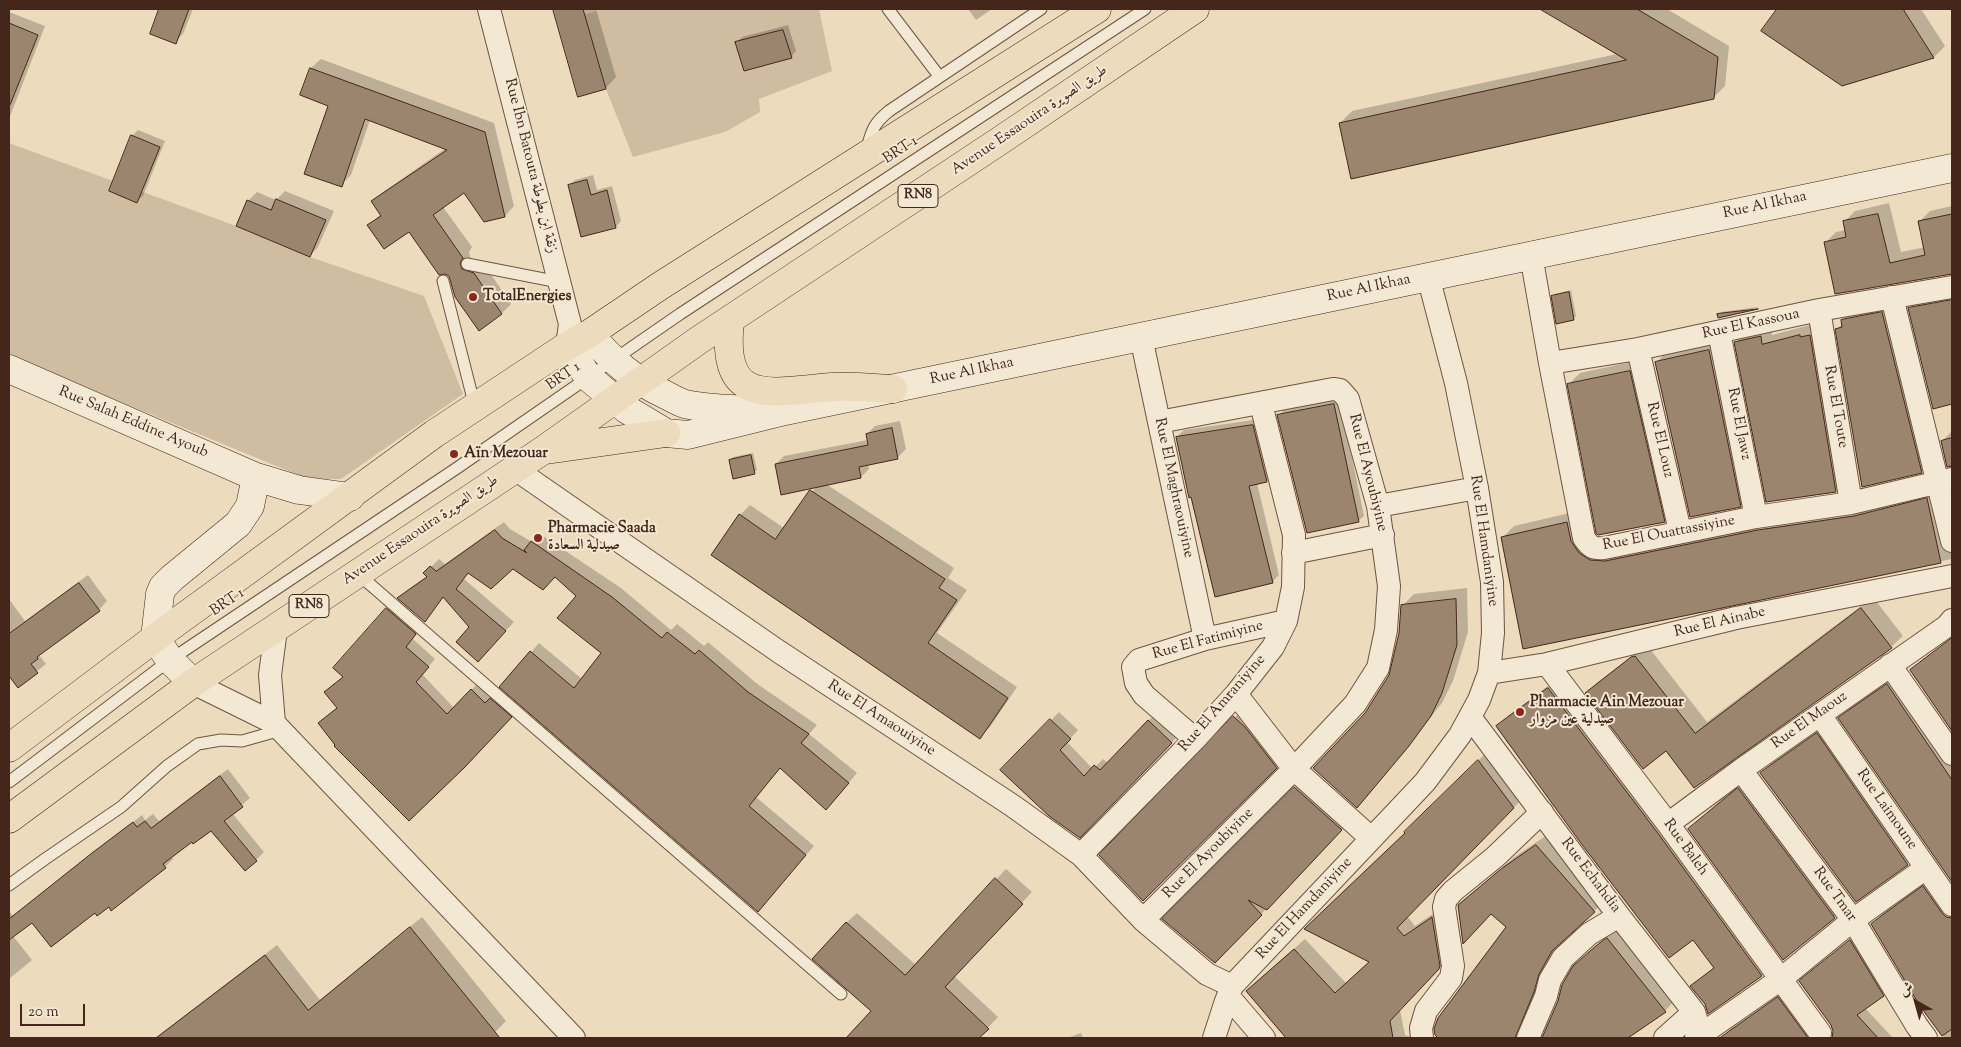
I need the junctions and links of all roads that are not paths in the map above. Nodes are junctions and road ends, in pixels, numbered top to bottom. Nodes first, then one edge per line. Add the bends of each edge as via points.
1 (489, 9) edge
2 (888, 9) edge
3 (1041, 9) edge
4 (1097, 9) edge
5 (1145, 9) edge
6 (1195, 9) edge
7 (939, 76) junction
8 (863, 158) junction
9 (1952, 168) edge
10 (1532, 254) junction
11 (467, 264) dead end
12 (1428, 276) junction
13 (443, 281) dead end
14 (559, 282) junction
15 (1952, 288) edge
16 (1892, 297) junction
17 (1819, 310) junction
18 (730, 321) junction
19 (1719, 332) junction
20 (575, 335) junction
21 (1141, 337) junction
22 (1638, 349) junction
23 (613, 361) junction
24 (1550, 363) junction
25 (9, 369) edge
26 (589, 378) junction
27 (640, 382) junction
28 (893, 389) junction
29 (614, 400) junction
30 (1261, 404) junction
31 (475, 408) junction
32 (785, 411) junction
33 (1159, 422) junction
34 (666, 434) junction
35 (542, 451) junction
36 (515, 469) junction
37 (256, 477) junction
38 (1944, 480) edge
39 (1477, 488) junction
40 (350, 497) junction
41 (1851, 503) junction
42 (1378, 506) junction
43 (1756, 517) junction
44 (1680, 531) junction
45 (1383, 535) junction
46 (1952, 541) edge
47 (1293, 553) junction
48 (357, 573) junction
49 (1952, 576) edge
50 (1952, 620) edge
51 (1286, 621) junction
52 (276, 629) junction
53 (155, 638) junction
54 (1205, 639) junction
55 (170, 660) junction
56 (1547, 664) junction
57 (1890, 665) junction
58 (1489, 673) junction
59 (194, 684) junction
60 (1236, 694) junction
61 (1820, 715) junction
62 (1470, 717) junction
63 (278, 727) junction
64 (1195, 739) junction
65 (9, 748) edge
66 (1951, 750) edge
67 (1294, 769) junction
68 (1741, 770) junction
69 (9, 782) edge
70 (1542, 812) junction
71 (9, 819) edge
72 (1668, 824) junction
73 (1371, 838) junction
74 (1081, 855) junction
75 (1926, 868) junction
76 (9, 886) edge
77 (1952, 905) edge
78 (1619, 916) junction
79 (1143, 920) junction
80 (1853, 920) junction
81 (1781, 979) junction
82 (1230, 991) junction
83 (841, 994) dead end
84 (1694, 1012) junction
85 (1922, 1032) edge
86 (1820, 1033) dead end
87 (1699, 1037) edge
88 (574, 1038) edge
89 (1214, 1038) edge
90 (1264, 1038) edge
91 (1422, 1038) edge
92 (1528, 1038) edge
93 (1665, 1038) edge

1 - 14 street, Rue Ibn Batouta زنقة ابن بطوطة
2 - 7 lane
3 - 7 lane
4 - 8 main road
5 - 23 lane, BRT 1
6 - 18 main road, Avenue Essaouira طريق الصويرة / RN8
7 - 8 lane via 880,118 869,135
8 - 20 main road via 660,286
9 - 10 street, Rue Al Ikhaa
10 - 12 street, Rue Al Ikhaa
10 - 24 street, Rue El Ouattassiyine
11 - 14 lane
12 - 21 street, Rue Al Ikhaa
12 - 39 street, Rue El Hamdaniyine via 1456,383
13 - 31 lane
14 - 20 street, Rue Ibn Batouta زنقة ابن بطوطة
15 - 16 street, Rue El Kassoua
16 - 17 street, Rue El Kassoua
16 - 38 street
17 - 19 street, Rue El Kassoua
17 - 41 street, Rue El Toute
18 - 27 main road, Avenue Essaouira طريق الصويرة / RN8
18 - 28 main road via 729,356 734,372 744,384 758,391 835,387
19 - 22 street, Rue El Kassoua
19 - 43 street, Rue El Jawz
20 - 23 street, Rue Al Ikhaa
20 - 26 street
20 - 31 main road
21 - 28 street, Rue Al Ikhaa
21 - 33 street, Rue El Maghraouiyine
22 - 24 street, Rue El Kassoua
22 - 44 street, Rue El Louz
23 - 26 lane, BRT 1
23 - 27 street, Rue Al Ikhaa
24 - 44 street, Rue El Ouattassiyine via 1584,538 1589,545 1594,549 1604,548
25 - 37 street, Rue Salah Eddine Ayoub
26 - 29 street
26 - 55 lane, BRT 1
27 - 29 main road, RN8
27 - 32 street, Rue Al Ikhaa via 683,403 716,409
28 - 32 street, Rue Al Ikhaa
29 - 34 street
29 - 35 main road, Avenue Essaouira طريق الصويرة / RN8
30 - 33 street, Rue El Ayoubiyine
30 - 42 street, Rue El Ayoubiyine via 1332,389 1345,394
30 - 47 street, Rue El Amraniyine via 1294,536
31 - 40 main road via 434,434
32 - 34 street, Rue Al Ikhaa via 688,435
33 - 54 street, Rue El Maghraouiyine
34 - 35 main road
35 - 36 main road, Avenue Essaouira طريق الصويرة / RN8
36 - 48 main road, Avenue Essaouira طريق الصويرة / RN8
36 - 74 street, Rue El Amaouiyine
37 - 40 street, Rue Salah Eddine Ayoub via 299,490
37 - 53 street via 250,506 238,524 163,587
38 - 41 street, Rue El Ouattassiyine
38 - 46 street
39 - 42 street
39 - 58 street, Rue El Hamdaniyine via 1493,594
40 - 53 main road
41 - 43 street, Rue El Ouattassiyine
42 - 45 street, Rue El Ayoubiyine
43 - 44 street, Rue El Ouattassiyine
45 - 47 street
45 - 67 street, Rue El Ayoubiyine via 1389,586 1386,630 1378,668 1356,704
47 - 51 street, Rue El Amraniyine via 1293,587
48 - 52 main road, Avenue Essaouira طريق الصويرة / RN8
48 - 83 lane
49 - 56 street, Rue El Ainabe via 1736,618
50 - 57 street, Rue El Maouz
51 - 54 street, Rue El Fatimiyine
51 - 60 street, Rue El Amraniyine via 1273,647
52 - 59 main road, Avenue Essaouira طريق الصويرة / RN8
52 - 63 street via 270,675
53 - 55 street
53 - 65 main road
54 - 64 street, Rue El Fatimiyine via 1139,660 1133,667 1136,683 1144,695
55 - 59 street
55 - 69 lane, BRT 1
56 - 58 street, Rue El Ainabe
56 - 72 street, Rue Baleh
57 - 61 street, Rue El Maouz
57 - 66 street
58 - 62 street, Rue El Hamdaniyine
59 - 63 street
59 - 71 main road, Avenue Essaouira طريق الصويرة / RN8
60 - 64 street, Rue El Amraniyine
60 - 67 street
61 - 68 street, Rue El Maouz
61 - 75 street, Rue Laimoune
62 - 70 street, Rue Echahdia
62 - 73 street, Rue El Hamdaniyine via 1424,782
63 - 76 lane via 242,741 198,744 122,807
63 - 88 street
64 - 74 street, Rue El Amraniyine
67 - 73 street
67 - 79 street, Rue El Ayoubiyine
68 - 72 street, Rue El Maouz
68 - 80 street, Rue Tmar
70 - 78 street, Rue Echahdia
70 - 91 street via 1446,899 1444,907 1453,966 1451,978 1426,1011
72 - 81 street, Rue Baleh
73 - 82 street, Rue El Hamdaniyine
74 - 79 street, Rue El Amaouiyine
75 - 77 street, Rue Laimoune
75 - 80 street
78 - 84 street, Rue Echahdia
78 - 92 street via 1589,934 1563,958 1550,980
79 - 82 street, Rue El Amaouiyine
80 - 81 street
80 - 85 street, Rue Tmar
81 - 86 street, Rue Baleh
81 - 87 street
82 - 89 street
82 - 90 street
84 - 87 street, Rue Echahdia
84 - 93 street

